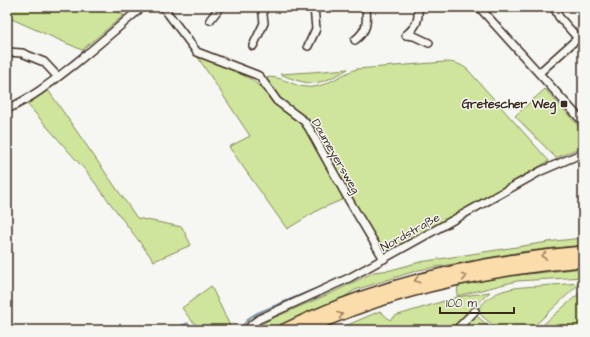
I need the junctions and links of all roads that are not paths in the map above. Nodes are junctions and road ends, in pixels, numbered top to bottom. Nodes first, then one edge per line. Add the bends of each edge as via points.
1 (142, 7) edge
2 (163, 7) edge
3 (220, 7) edge
4 (262, 7) edge
5 (314, 7) edge
6 (366, 7) edge
7 (418, 7) edge
8 (479, 7) edge
9 (554, 7) edge
10 (210, 20) dead end
11 (355, 40) dead end
12 (580, 41) edge
13 (429, 43) dead end
14 (253, 46) dead end
15 (308, 46) dead end
16 (7, 52) edge
17 (539, 73) junction
18 (58, 77) junction
19 (7, 109) edge
20 (583, 122) edge
21 (583, 153) edge
22 (583, 252) edge
23 (384, 259) junction
24 (583, 261) edge
25 (475, 311) dead end
26 (248, 330) edge
27 (284, 330) edge
28 (304, 330) edge
29 (456, 330) edge

1 - 18 street
2 - 23 street, Daumeyersweg via 197,52 257,75 277,101 304,121
3 - 10 street
4 - 14 street via 264,23
5 - 15 street via 316,29
6 - 11 street via 368,23
7 - 13 street via 419,18 406,35
8 - 17 street
9 - 12 street via 559,17
12 - 17 street
16 - 18 street via 22,53 44,62
17 - 20 street
18 - 19 street via 39,93
21 - 23 street, Nordstraße via 541,171
22 -> 27 highway via 514,259 427,277 360,298
23 - 26 street, Nordstraße via 350,278 259,319
28 -> 24 highway via 363,306 430,285 516,268
25 - 29 street

